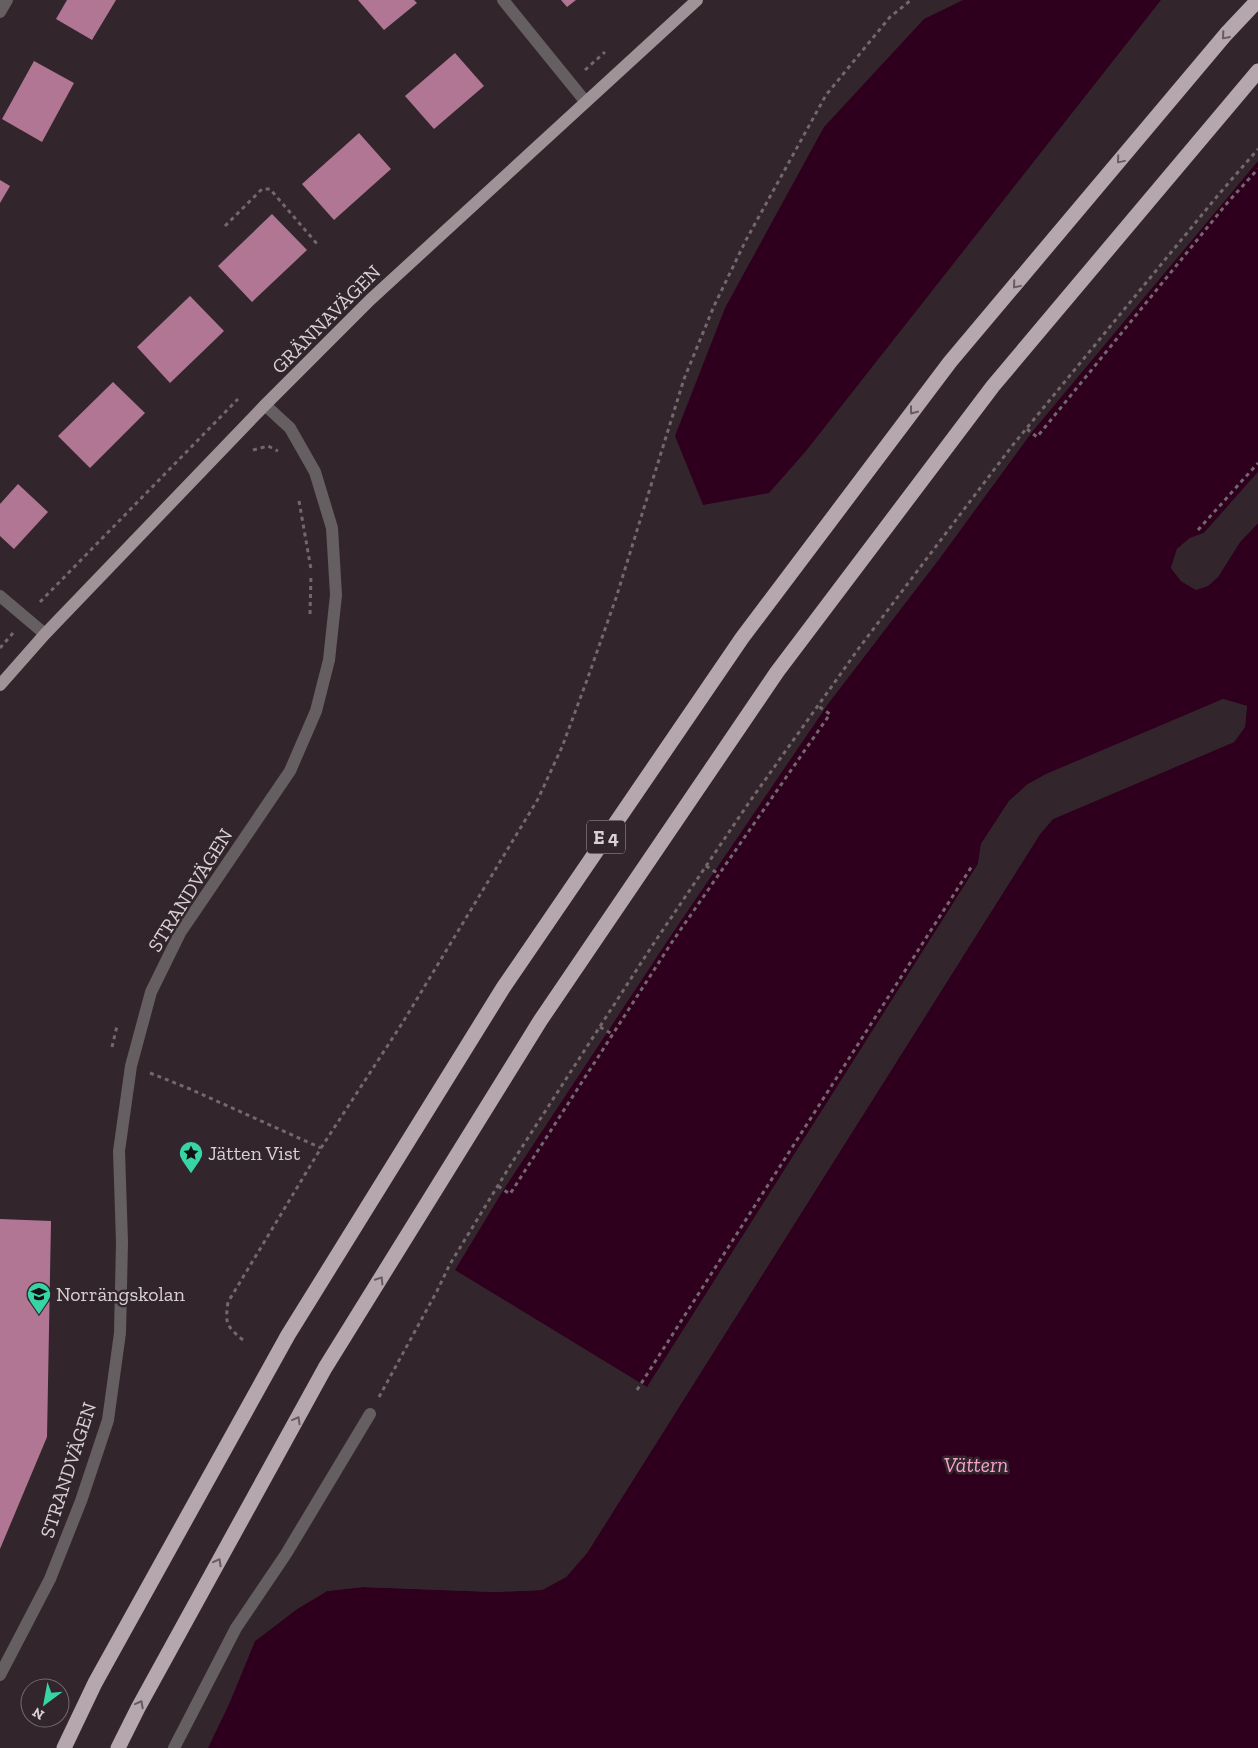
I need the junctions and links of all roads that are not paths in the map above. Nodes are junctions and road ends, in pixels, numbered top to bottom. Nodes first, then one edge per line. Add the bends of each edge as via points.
1 (7, 0) edge
2 (503, 0) edge
3 (697, 0) edge
4 (1258, 0) edge
5 (0, 12) edge
6 (1258, 71) edge
7 (586, 101) junction
8 (266, 405) junction
9 (0, 596) edge
10 (45, 634) junction
11 (0, 685) edge
12 (370, 1414) road end
13 (0, 1675) edge
14 (64, 1748) edge
15 (118, 1748) edge
16 (174, 1748) edge

1 - 5 street
2 - 7 street
3 - 7 main road, GRÄNNAVÄGEN
4 -> 14 highway, E 4 via 950,362 742,638 503,988 288,1335 95,1683
15 -> 6 highway, E 4 via 326,1368 540,1021 749,713 992,386
7 - 8 main road, GRÄNNAVÄGEN via 370,300
8 - 10 main road, GRÄNNAVÄGEN
8 - 13 street, STRANDVÄGEN via 290,428 315,472 332,528 336,595 329,660 316,710 290,771 180,933 151,992 131,1066 119,1151 120,1333 108,1420 81,1502 50,1579
9 - 10 street
10 - 11 main road, GRÄNNAVÄGEN
12 - 16 street via 286,1554 236,1628

